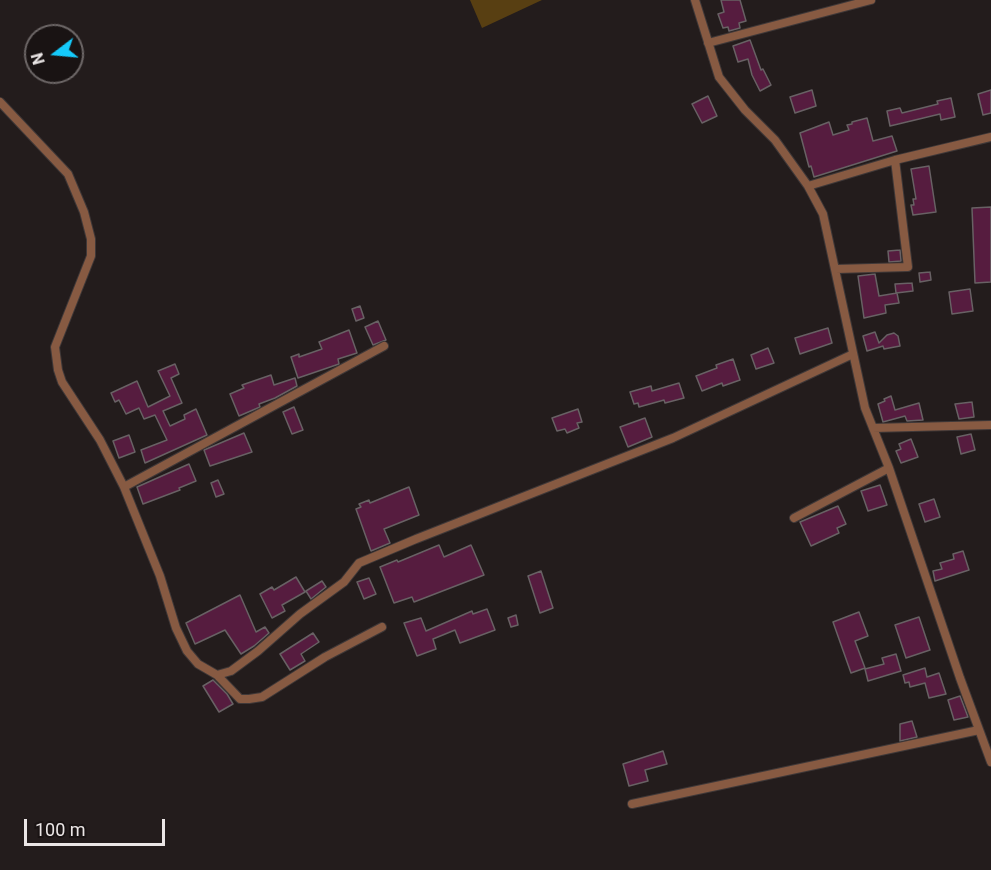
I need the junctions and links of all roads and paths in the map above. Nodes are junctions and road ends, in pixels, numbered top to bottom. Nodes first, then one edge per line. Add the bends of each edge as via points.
1 (695, 0) edge
2 (871, 0) edge
3 (708, 43) junction
4 (0, 102) edge
5 (991, 137) edge
6 (895, 160) junction
7 (808, 186) junction
8 (836, 269) junction
9 (384, 346) dead end
10 (853, 354) junction
11 (991, 425) edge
12 (873, 428) junction
13 (889, 468) junction
14 (124, 487) junction
15 (794, 518) dead end
16 (382, 627) dead end
17 (217, 675) junction
18 (979, 730) junction
19 (991, 762) edge
20 (632, 804) dead end

1 - 3 street
2 - 3 street
3 - 7 street via 723,82 775,140
4 - 14 street via 68,174 84,212 91,256 55,346 55,357 62,382 100,440
5 - 6 street
6 - 7 street
6 - 8 street via 908,267
7 - 8 street via 823,214
8 - 10 street
9 - 14 street
10 - 12 street
10 - 17 street via 673,438 359,563 344,582 258,651 231,671
11 - 12 street
12 - 13 street
13 - 15 street
13 - 18 street
14 - 17 street via 187,651 198,664
16 - 17 street via 262,697 240,699
18 - 19 street
18 - 20 street

